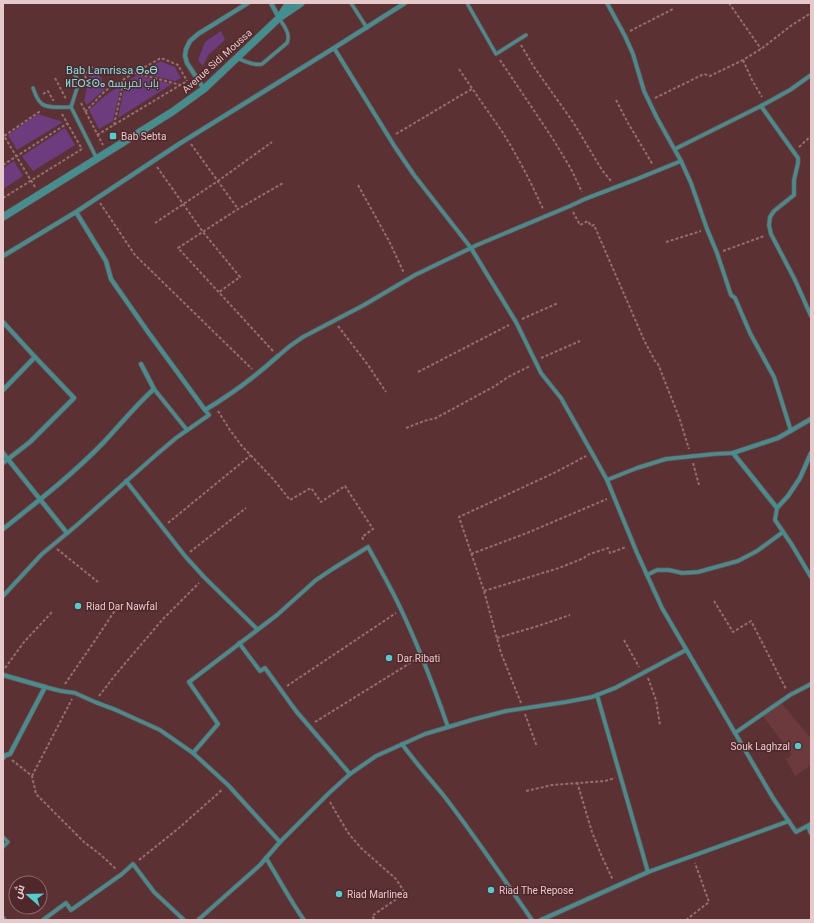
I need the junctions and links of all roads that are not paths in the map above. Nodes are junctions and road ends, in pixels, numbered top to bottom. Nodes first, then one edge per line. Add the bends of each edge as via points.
1 (248, 3) edge
2 (270, 3) edge
3 (289, 3) edge
4 (302, 3) edge
5 (351, 3) edge
6 (405, 3) edge
7 (467, 3) edge
8 (607, 3) edge
9 (279, 18) junction
10 (367, 28) junction
11 (526, 35) dead end
12 (334, 48) junction
13 (237, 58) junction
14 (73, 70) dead end
15 (811, 75) edge
16 (33, 88) dead end
17 (204, 89) junction
18 (761, 106) junction
19 (70, 107) junction
20 (675, 149) junction
21 (97, 159) junction
22 (681, 161) junction
23 (76, 212) junction
24 (3, 217) edge
25 (471, 248) junction
26 (3, 256) edge
27 (811, 316) edge
28 (4, 325) edge
29 (278, 356) joint
30 (35, 357) junction
31 (141, 364) dead end
32 (154, 389) junction
33 (3, 390) edge
34 (205, 410) junction
35 (811, 419) edge
36 (187, 430) junction
37 (791, 430) junction
38 (3, 453) edge
39 (811, 453) edge
40 (733, 454) junction
41 (8, 459) junction
42 (3, 463) edge
43 (606, 480) junction
44 (126, 481) junction
45 (40, 500) junction
46 (776, 508) junction
47 (3, 529) edge
48 (783, 532) junction
49 (67, 533) junction
50 (647, 575) junction
51 (811, 578) edge
52 (3, 596) edge
53 (257, 629) junction
54 (239, 643) junction
55 (686, 650) junction
56 (3, 675) edge
57 (811, 684) edge
58 (45, 687) junction
59 (597, 695) junction
60 (448, 727) junction
61 (735, 733) junction
62 (402, 744) junction
63 (193, 753) junction
64 (4, 756) edge
65 (350, 774) junction
66 (789, 821) junction
67 (809, 825) edge
68 (811, 833) edge
69 (3, 837) edge
70 (280, 842) junction
71 (3, 847) edge
72 (266, 858) junction
73 (648, 872) junction
74 (182, 919) edge
75 (43, 920) edge
76 (198, 920) edge
77 (304, 920) edge
78 (532, 920) edge
79 (541, 920) edge

1 - 17 street via 190,41 185,56 187,63
2 - 9 street
3 - 9 street, Avenue Sidi Moussa
4 - 9 street, Avenue Sidi Moussa
5 - 10 lane
6 - 10 street
7 - 11 lane via 496,54
8 - 20 street via 633,54 648,101
9 - 13 street, Avenue Sidi Moussa
9 - 13 lane via 289,35 288,42 262,64 252,64
10 - 12 street
12 - 23 street via 187,139
12 - 25 street via 414,175
13 - 17 street, Avenue Sidi Moussa
14 - 19 lane via 78,85
15 - 18 street
16 - 19 lane via 44,106
17 - 21 street, Avenue Sidi Moussa
18 - 20 street
18 - 27 street via 798,158 794,195 774,211 769,225
19 - 21 lane
20 - 22 street
21 - 24 street, Avenue Sidi Moussa
22 - 25 street
22 - 37 street via 692,183 731,295 774,378
23 - 26 street
23 - 34 street via 106,261 111,279
25 - 29 street via 334,320
25 - 43 street via 516,322 541,373 561,398
28 - 30 street
29 - 34 street
30 - 33 street
30 - 41 street via 74,398 43,430
31 - 32 street
32 - 36 street
32 - 45 street via 103,443
34 - 36 street via 209,415
35 - 37 street
36 - 44 street
37 - 40 street via 778,438
38 - 41 street
39 - 46 street via 800,478
40 - 43 street via 666,459
40 - 46 street
41 - 42 street
41 - 45 street
43 - 50 street
44 - 49 street
44 - 53 street via 204,578
45 - 47 street
45 - 49 street
46 - 48 street via 775,520
48 - 50 street via 738,561 698,572 657,570
48 - 51 street
49 - 52 street via 42,554
50 - 55 street
53 - 54 street
53 - 60 street via 316,580 368,547 422,656
54 - 63 street via 189,682 218,724
54 - 65 street via 260,671 265,668 296,711
55 - 59 street
55 - 61 street
56 - 58 street
57 - 61 street via 790,695
58 - 63 street via 75,693 116,710 160,730
58 - 64 street via 10,754
59 - 60 street via 506,711
59 - 73 street
60 - 62 street
61 - 66 street
62 - 65 street via 376,756
62 - 78 street via 448,802
63 - 70 street via 228,785
65 - 70 street
66 - 67 street via 796,832
66 - 73 street
67 - 68 street
69 - 71 lane via 8,842
70 - 72 street
72 - 76 street
72 - 77 street
73 - 79 street
74 - 75 street via 154,892 133,864 71,910 66,903

